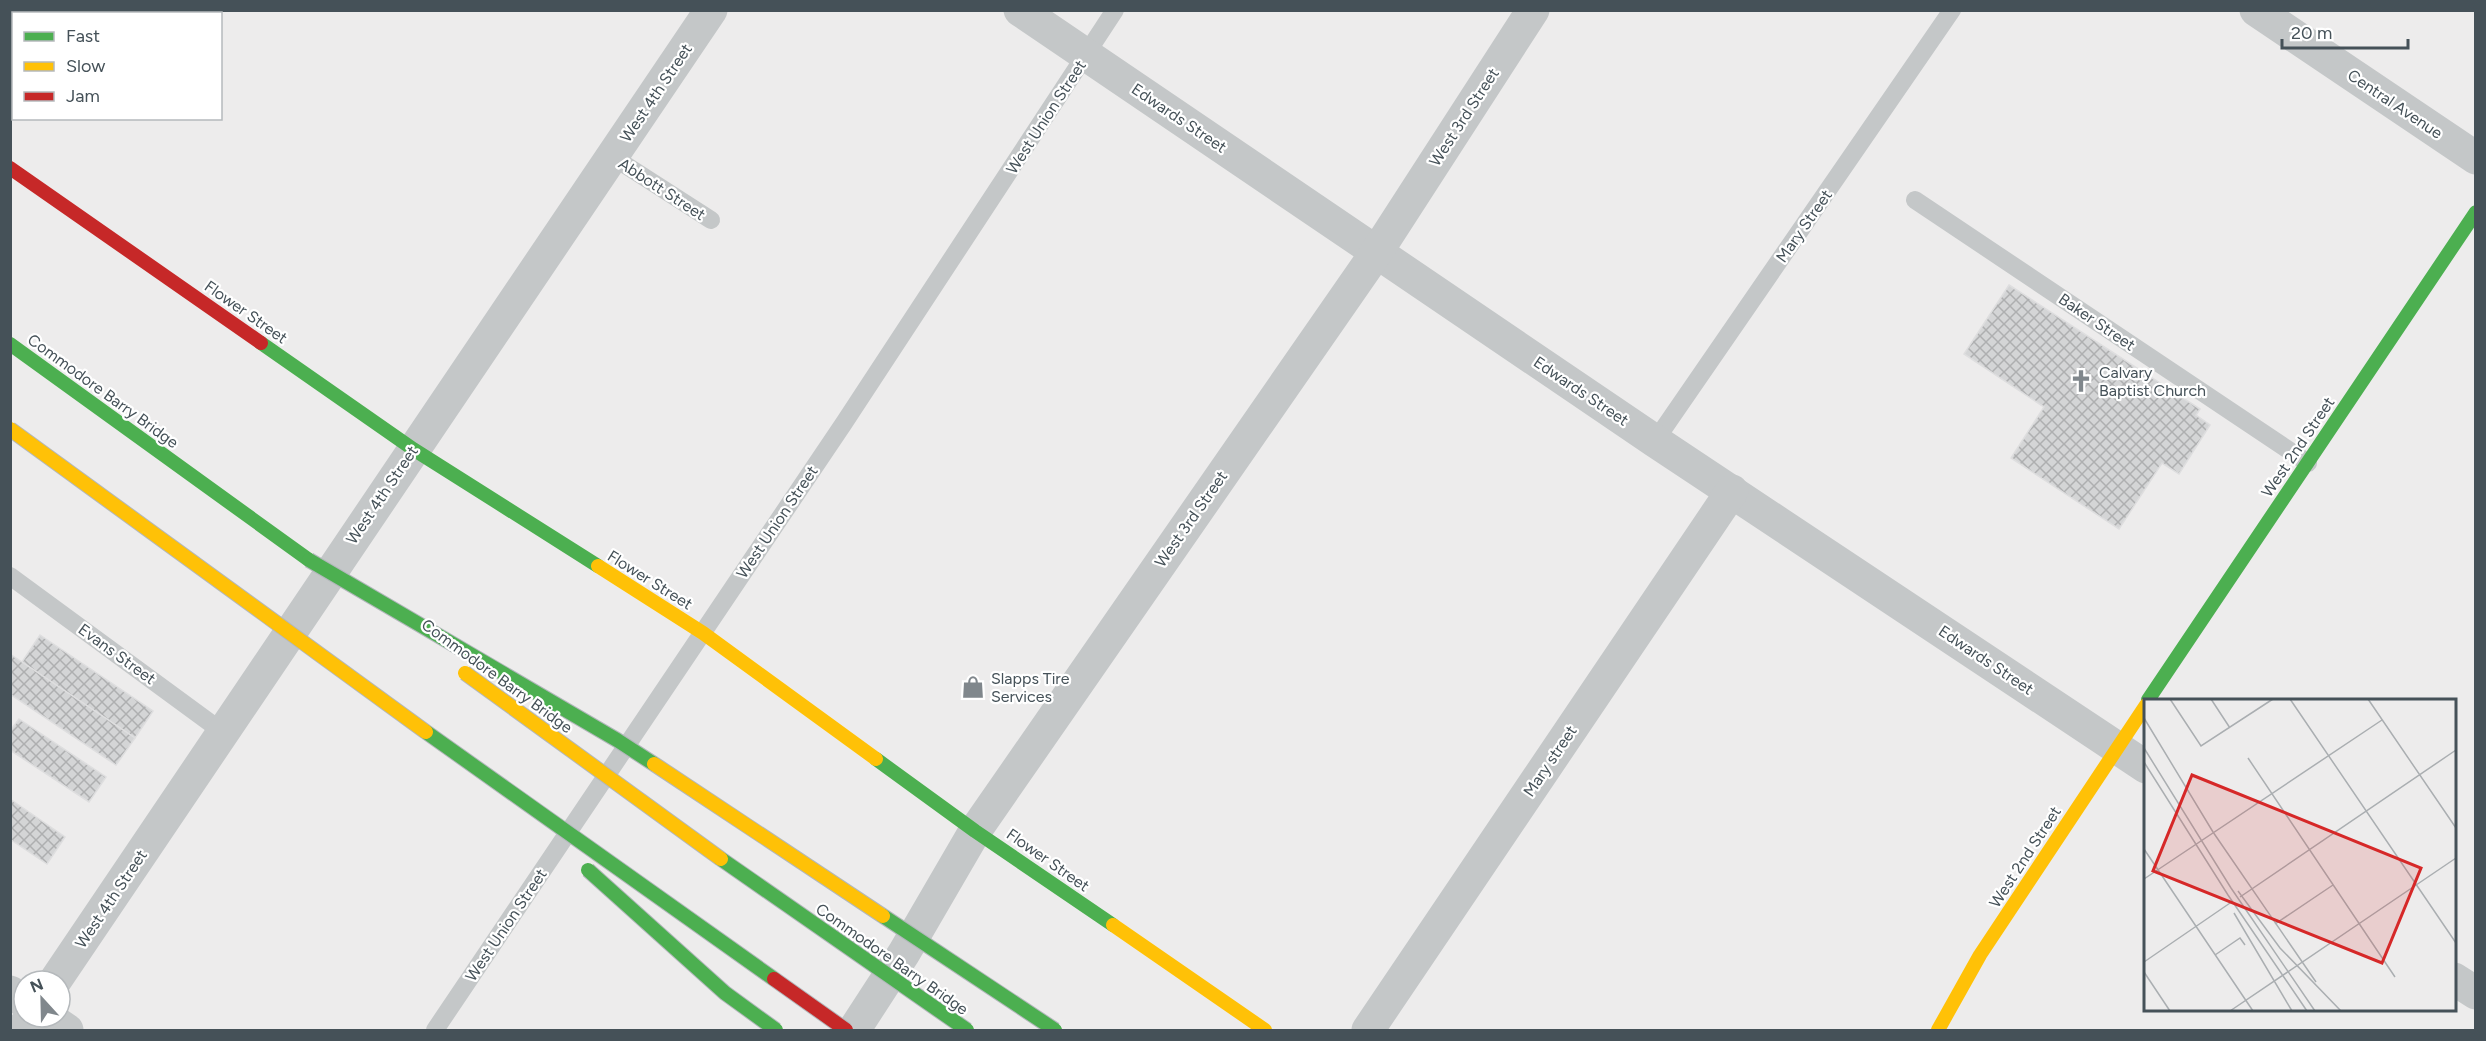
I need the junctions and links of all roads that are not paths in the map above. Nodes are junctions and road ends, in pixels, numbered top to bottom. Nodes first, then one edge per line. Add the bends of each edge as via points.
1 (711, 10) edge
2 (1020, 10) edge
3 (1115, 10) edge
4 (1533, 10) edge
5 (1952, 10) edge
6 (2256, 10) edge
7 (1087, 54) junction
8 (613, 157) junction
9 (2475, 158) edge
10 (10, 168) edge
11 (1915, 200) dead end
12 (2475, 212) edge
13 (711, 220) dead end
14 (1376, 253) junction
15 (10, 344) edge
16 (10, 429) edge
17 (1655, 441) junction
18 (413, 449) junction
19 (2308, 463) junction
20 (1732, 491) junction
21 (309, 560) junction
22 (10, 576) edge
23 (703, 633) junction
24 (422, 642) dead end
25 (450, 663) dead end
26 (2149, 699) edge
27 (2144, 706) edge
28 (224, 733) junction
29 (2117, 747) junction
30 (471, 765) junction
31 (2144, 766) edge
32 (975, 831) junction
33 (63, 969) edge
34 (2456, 980) edge
35 (2475, 993) edge
36 (435, 1030) edge
37 (776, 1030) edge
38 (846, 1030) edge
39 (854, 1030) edge
40 (967, 1030) edge
41 (1055, 1030) edge
42 (1265, 1030) edge
43 (1368, 1030) edge
44 (1938, 1030) edge

1 - 8 street, West 4th Street
2 - 7 street, Edwards Street
3 - 7 lane, West Union Street
4 - 14 street, West 3rd Street
5 - 17 lane, Mary Street
6 - 9 street, Central Avenue
7 - 14 street, Edwards Street
7 - 23 lane, West Union Street
8 - 13 lane, Abbott Street
8 - 18 street, West 4th Street
10 - 18 main road, Flower Street
11 - 19 lane, Baker Street
12 - 19 main road, West 2nd Street
14 - 17 street, Edwards Street
14 - 32 street, West 3rd Street
15 - 21 main road, Commodore Barry Bridge
16 - 30 main road, bridge
17 - 20 street, Edwards Street
18 - 23 main road, Flower Street
18 - 28 street, West 4th Street
19 - 26 main road, West 2nd Street
20 - 29 street, Edwards Street
20 - 43 street, Mary street
21 - 24 main road, Commodore Barry Bridge, bridge
21 - 41 main road, bridge via 617,740
22 - 28 lane, Evans Street
23 - 32 main road, Flower Street
23 - 36 lane, West Union Street
25 - 40 main road, Commodore Barry Bridge, bridge via 794,911
27 - 29 main road, West 2nd Street
28 - 33 street, West 4th Street
29 - 31 street, Edwards Street
29 - 44 main road, West 2nd Street via 1980,955
30 - 37 main road, bridge via 725,993
30 - 38 main road, bridge
32 - 39 street, West 3rd Street
32 - 42 main road, Flower Street
34 - 35 street

